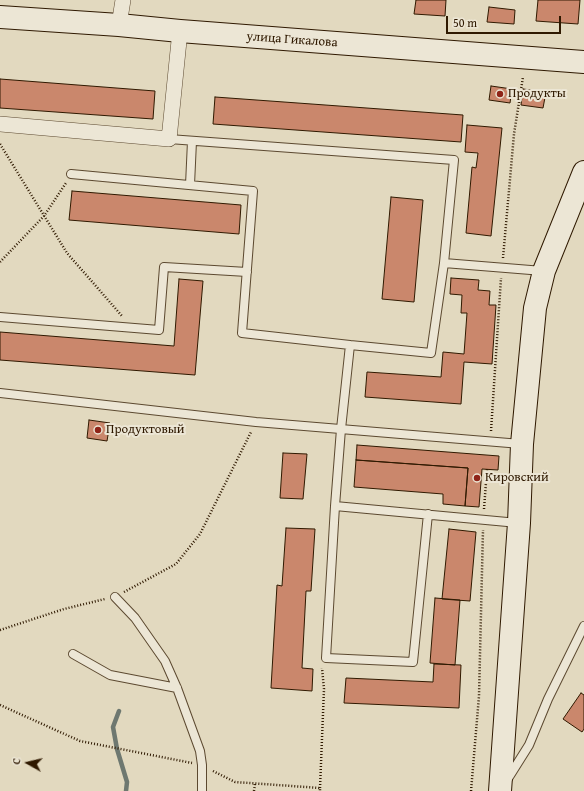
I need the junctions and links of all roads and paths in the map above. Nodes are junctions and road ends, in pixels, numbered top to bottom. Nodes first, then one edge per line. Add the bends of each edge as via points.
1 (123, 0) edge
2 (0, 17) edge
3 (120, 25) junction
4 (180, 31) junction
5 (584, 62) edge
6 (523, 77) dead end
7 (0, 124) edge
8 (169, 139) junction
9 (192, 141) junction
10 (0, 144) edge
11 (584, 172) edge
12 (71, 174) joint
13 (190, 185) junction
14 (510, 185) dead end
15 (44, 216) junction
16 (0, 262) edge
17 (444, 263) junction
18 (544, 271) junction
19 (247, 272) junction
20 (0, 317) edge
21 (133, 328) junction
22 (350, 345) junction
23 (495, 356) dead end
24 (0, 393) edge
25 (256, 422) junction
26 (341, 429) junction
27 (490, 441) junction
28 (522, 444) junction
29 (487, 469) dead end
30 (485, 498) dead end
31 (335, 506) junction
32 (428, 514) junction
33 (483, 519) junction
34 (519, 523) junction
35 (115, 597) junction
36 (584, 626) edge
37 (0, 630) edge
38 (73, 654) dead end
39 (322, 661) dead end
40 (177, 688) junction
41 (0, 705) edge
42 (202, 765) junction
43 (255, 784) junction
44 (320, 789) edge
45 (202, 791) edge
46 (254, 791) edge
47 (471, 791) edge
48 (500, 791) edge

1 - 3 street
2 - 3 street, улица Гикалова
3 - 4 street, улица Гикалова
4 - 5 street, улица Гикалова
4 - 8 street
6 - 14 path
7 - 8 street
8 - 9 lane
9 - 13 lane
9 - 17 lane via 454,160
10 - 15 path
11 - 18 street
12 - 13 lane
12 - 15 path
13 - 19 lane via 253,191
15 - 16 path
15 - 21 path via 67,253
17 - 18 lane
17 - 22 lane via 431,353
18 - 28 street via 535,308
19 - 21 lane via 164,267 160,330
19 - 22 lane via 242,333
20 - 21 lane
22 - 26 lane
23 - 27 path
24 - 25 lane
25 - 26 lane
25 - 35 path via 200,534 176,564
26 - 27 lane
26 - 31 lane
27 - 28 lane
28 - 34 street
29 - 30 path
31 - 32 lane
31 - 32 lane via 326,658 413,662
32 - 33 lane
33 - 34 lane
33 - 47 path via 479,696
34 - 48 street
35 - 37 path via 64,609
35 - 40 lane via 135,618 164,661
36 - 48 lane via 548,699 529,745
38 - 40 lane via 110,675
39 - 44 path via 324,689
40 - 42 lane via 200,751
41 - 42 path via 80,741
42 - 43 path via 236,782
42 - 45 lane
43 - 44 path
43 - 46 path

